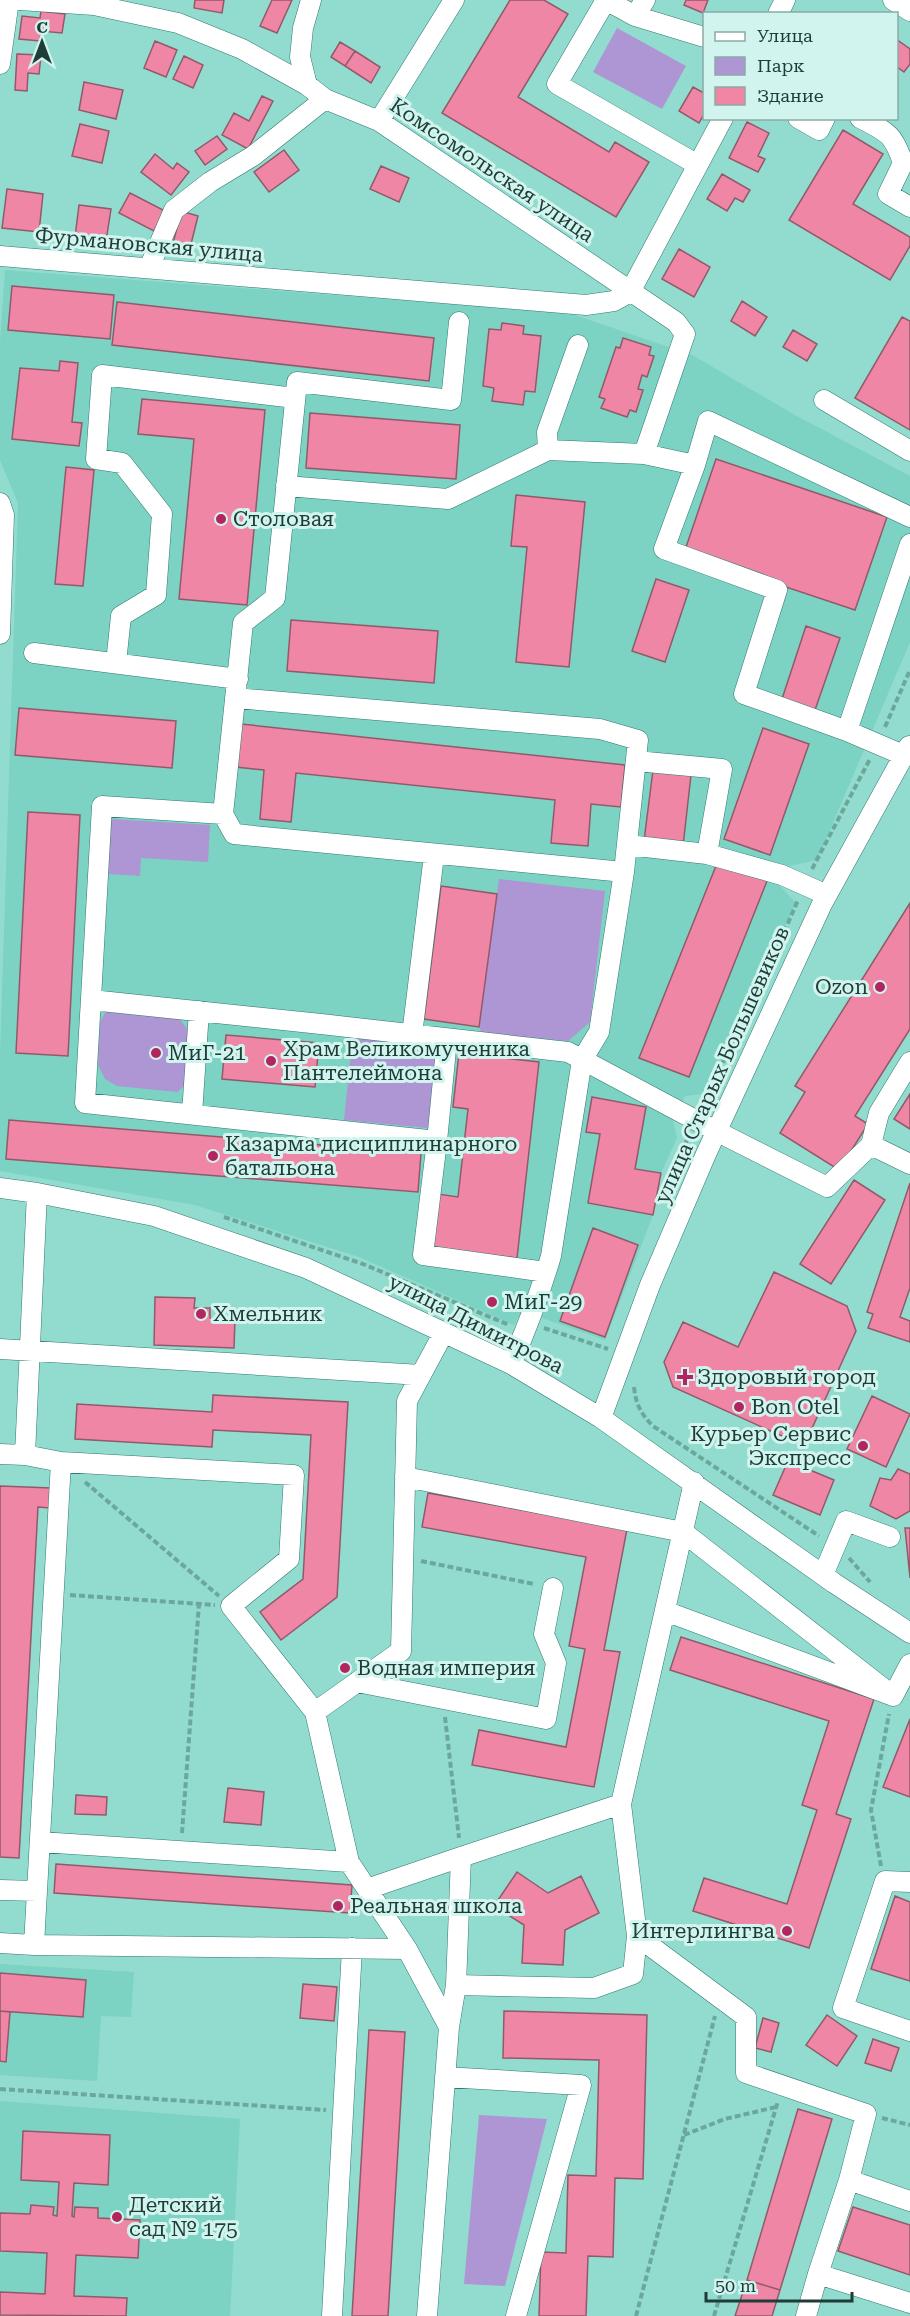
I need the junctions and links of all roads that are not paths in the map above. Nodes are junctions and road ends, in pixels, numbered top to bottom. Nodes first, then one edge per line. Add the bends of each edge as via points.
1 (9, 0) edge
2 (20, 0) edge
3 (311, 0) edge
4 (454, 0) edge
5 (606, 0) edge
6 (892, 0) edge
7 (640, 8) edge
8 (910, 11) edge
9 (703, 36) edge
10 (0, 64) edge
11 (307, 85) junction
12 (325, 99) junction
13 (722, 120) edge
14 (802, 120) edge
15 (824, 120) edge
16 (864, 120) edge
17 (379, 121) junction
18 (699, 165) junction
19 (910, 207) edge
20 (0, 256) edge
21 (149, 268) junction
22 (630, 292) junction
23 (459, 322) dead end
24 (578, 345) dead end
25 (295, 398) junction
26 (824, 400) dead end
27 (548, 450) junction
28 (910, 451) edge
29 (644, 454) junction
30 (695, 465) junction
31 (286, 486) junction
32 (1, 511) edge
33 (910, 517) edge
34 (910, 544) edge
35 (0, 634) edge
36 (34, 653) dead end
37 (116, 663) junction
38 (236, 688) junction
39 (847, 731) junction
40 (907, 749) edge
41 (636, 761) junction
42 (223, 814) junction
43 (628, 845) junction
44 (707, 854) junction
45 (434, 855) junction
46 (624, 872) junction
47 (827, 895) junction
48 (91, 1000) junction
49 (199, 1011) junction
50 (412, 1035) junction
51 (447, 1039) junction
52 (582, 1060) junction
53 (910, 1062) edge
54 (192, 1114) junction
55 (716, 1131) junction
56 (437, 1141) junction
57 (871, 1145) junction
58 (910, 1164) edge
59 (0, 1188) edge
60 (37, 1193) junction
61 (546, 1272) junction
62 (444, 1332) junction
63 (0, 1349) edge
64 (30, 1350) junction
65 (511, 1364) junction
66 (421, 1375) junction
67 (602, 1418) junction
68 (0, 1454) edge
69 (25, 1455) junction
70 (61, 1462) junction
71 (405, 1477) junction
72 (694, 1482) junction
73 (683, 1532) junction
74 (890, 1537) dead end
75 (823, 1575) junction
76 (553, 1588) road end
77 (665, 1611) junction
78 (910, 1633) edge
79 (910, 1664) edge
80 (357, 1682) junction
81 (893, 1696) junction
82 (315, 1712) junction
83 (621, 1804) junction
84 (40, 1842) junction
85 (461, 1857) junction
86 (349, 1862) junction
87 (910, 1882) edge
88 (367, 1889) junction
89 (0, 1890) edge
90 (37, 1891) junction
91 (637, 1936) junction
92 (0, 1943) edge
93 (34, 1945) junction
94 (352, 1948) junction
95 (407, 1949) junction
96 (456, 1985) junction
97 (449, 2027) junction
98 (910, 2031) edge
99 (445, 2077) junction
100 (849, 2180) junction
101 (910, 2201) edge
102 (818, 2274) junction
103 (906, 2307) edge
104 (332, 2316) edge
105 (427, 2316) edge
106 (516, 2316) edge
107 (806, 2316) edge

1 - 10 street
2 - 11 street, Комсомольская улица via 94,5 178,23 242,49
3 - 11 street via 300,57
4 - 17 street
5 - 7 street
5 - 18 street via 557,84
6 - 8 street
7 - 9 street
11 - 12 street, Комсомольская улица
12 - 17 street, Комсомольская улица
12 - 21 street via 253,156 174,210
13 - 18 street
14 - 15 street via 819,130
16 - 19 street via 886,132 896,143 903,163 888,194
17 - 22 street, Комсомольская улица
18 - 22 street
20 - 21 street, Фурмановская улица
21 - 22 street, Фурмановская улица via 586,305 614,301
22 - 29 street, Комсомольская улица via 676,322 685,334
23 - 25 street via 451,400 297,381
24 - 27 street via 547,432
25 - 31 street
25 - 37 street via 102,375 96,459 122,463 162,514 156,595 121,616
26 - 28 street
27 - 29 street
27 - 31 street via 448,499
29 - 30 street
30 - 33 street via 708,421
30 - 39 street via 664,549 777,590 744,694
31 - 38 street via 275,598 243,623
32 - 35 street
34 - 39 street
36 - 37 street
37 - 38 street
38 - 41 street via 600,729 638,740
38 - 42 street
39 - 40 street
40 - 47 street, улица Старых Большевиков
41 - 43 street
41 - 44 street via 722,769
42 - 45 street via 234,834
42 - 48 street via 102,806
43 - 44 street
43 - 46 street
44 - 47 street via 782,875
45 - 46 street
45 - 50 street
46 - 52 street via 599,1032
47 - 55 street, улица Старых Большевиков
48 - 49 street
48 - 54 street via 85,1103
49 - 50 street
49 - 54 street
50 - 51 street
51 - 52 street via 568,1052
51 - 56 street
52 - 55 street
52 - 61 street
53 - 57 street via 879,1113
54 - 56 street
55 - 57 street via 827,1186
55 - 67 street, улица Старых Большевиков via 650,1284
56 - 61 street via 423,1255
57 - 58 street
59 - 60 street, улица Димитрова
60 - 62 street, улица Димитрова via 154,1216 306,1268
60 - 64 street
61 - 65 street
62 - 65 street, улица Димитрова
62 - 66 street
63 - 64 street
64 - 66 street
64 - 69 street
65 - 67 street, улица Димитрова
66 - 71 street via 407,1401
67 - 72 street, улица Димитрова
68 - 69 street
69 - 70 street
70 - 82 street via 294,1475 289,1559 231,1606
70 - 84 street
71 - 73 street
71 - 80 street via 401,1651
72 - 73 street
72 - 75 street, улица Димитрова
73 - 77 street
73 - 81 street
74 - 75 street via 846,1521
75 - 78 street, улица Димитрова
76 - 80 street via 544,1634 556,1664 546,1719
77 - 81 street
77 - 83 street
79 - 81 street
80 - 82 street
82 - 86 street
83 - 85 street
83 - 91 street
84 - 86 street
84 - 90 street
85 - 88 street
85 - 96 street
86 - 88 street
87 - 98 street via 885,1881 843,2008
88 - 95 street
89 - 90 street
90 - 93 street
91 - 96 street via 633,1974 594,1988
91 - 100 street via 746,2017 746,2073 866,2114
92 - 93 street
93 - 94 street
94 - 95 street
94 - 104 street
95 - 97 street
96 - 97 street
97 - 99 street
99 - 105 street
99 - 106 street via 581,2085
100 - 101 street
100 - 102 street
102 - 103 street
102 - 107 street

